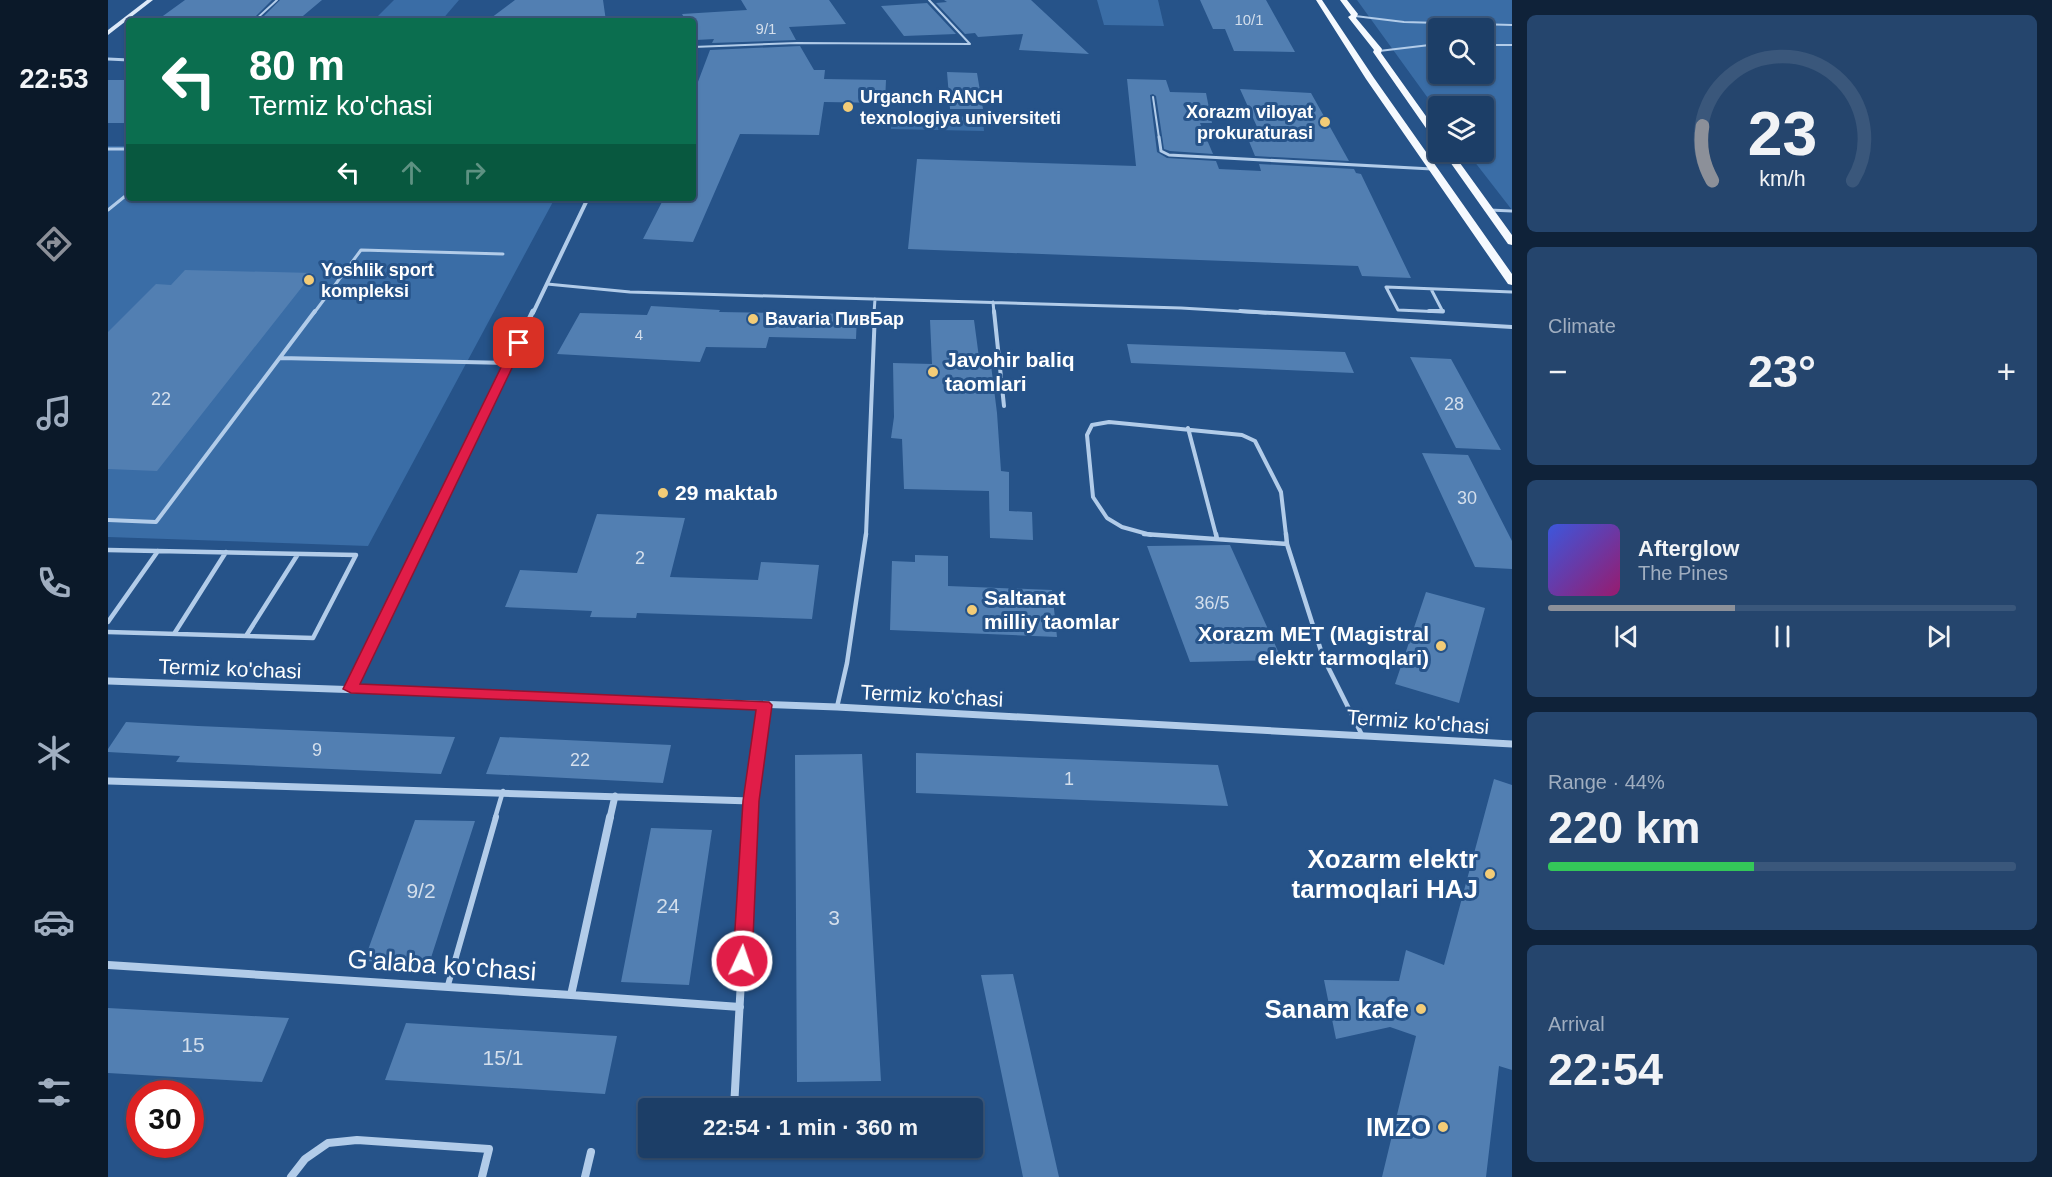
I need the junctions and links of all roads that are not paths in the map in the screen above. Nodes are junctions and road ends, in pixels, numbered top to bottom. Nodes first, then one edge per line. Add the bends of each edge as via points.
1 (150, 0) edge
2 (277, 0) edge
3 (929, 0) edge
4 (1319, 0) edge
5 (1343, 0) edge
6 (1354, 16) junction
7 (127, 18) edge
8 (257, 18) edge
9 (126, 19) edge
10 (1511, 26) edge
11 (108, 33) edge
12 (1428, 45) edge
13 (1494, 45) edge
14 (1512, 45) edge
15 (696, 47) edge
16 (1379, 51) junction
17 (108, 60) edge
18 (126, 60) edge
19 (1383, 79) junction
20 (1153, 97) dead end
21 (1428, 128) edge
22 (108, 149) edge
23 (126, 149) edge
24 (1455, 162) edge
25 (1432, 169) junction
26 (126, 195) edge
27 (587, 201) edge
28 (108, 210) edge
29 (1489, 210) junction
30 (1512, 211) edge
31 (1512, 242) edge
32 (503, 254) dead end
33 (1512, 282) edge
34 (547, 284) junction
35 (1431, 289) junction
36 (1512, 292) edge
37 (875, 299) junction
38 (993, 302) junction
39 (1512, 327) edge
40 (280, 358) junction
41 (509, 363) junction
42 (1004, 406) dead end
43 (1188, 428) junction
44 (108, 520) edge
45 (1217, 539) junction
46 (1287, 544) junction
47 (108, 550) edge
48 (158, 551) junction
49 (226, 552) junction
50 (298, 554) junction
51 (108, 622) edge
52 (108, 632) edge
53 (174, 634) junction
54 (246, 636) junction
55 (108, 681) edge
56 (351, 689) junction
57 (764, 705) junction
58 (837, 708) junction
59 (1362, 735) junction
60 (1512, 744) edge
61 (108, 781) edge
62 (503, 791) junction
63 (615, 796) junction
64 (751, 801) junction
65 (108, 965) edge
66 (448, 985) junction
67 (571, 994) junction
68 (740, 1007) junction
69 (735, 1098) edge
70 (591, 1152) dead end
71 (291, 1177) edge
72 (482, 1177) edge
73 (585, 1177) edge

1 - 7 main road
2 - 8 lane
3 - 15 lane via 970,44
4 - 19 main road
5 - 6 main road
6 - 10 lane
6 - 16 main road
9 - 11 main road
12 - 16 lane
13 - 14 lane
16 - 19 main road
17 - 18 street
19 - 21 main road
19 - 25 main road
20 - 25 lane via 1161,151 1169,155
22 - 23 lane
24 - 29 main road
25 - 33 main road
26 - 28 lane
27 - 34 street
29 - 30 lane
29 - 31 main road
32 - 40 lane via 361,250
34 - 37 lane via 630,292
34 - 41 street
35 - 35 lane via 1409,288 1386,287 1398,310 1443,312
35 - 36 lane
37 - 38 lane
37 - 58 lane via 866,548
38 - 39 lane via 1315,314
38 - 42 lane
40 - 41 lane
40 - 44 lane via 156,522
41 - 56 street
43 - 45 lane
43 - 45 lane via 1109,422 1092,425 1087,435 1093,497 1107,518 1122,527 1148,535
43 - 46 lane via 1242,435 1255,441 1281,492
45 - 46 lane
46 - 59 lane via 1323,657
47 - 48 lane
48 - 49 lane
48 - 51 lane
49 - 50 lane
49 - 53 lane
50 - 54 lane
50 - 54 lane via 356,555 313,638
52 - 53 lane
53 - 54 lane
55 - 56 street, Termiz ko'chasi
56 - 57 street, Termiz ko'chasi
57 - 58 street, Termiz ko'chasi
57 - 64 street
58 - 59 street, Termiz ko'chasi
59 - 60 street, Termiz ko'chasi
61 - 62 street
62 - 63 street
62 - 66 lane
63 - 64 street
63 - 67 street
64 - 68 street
65 - 66 street, G'alaba ko'chasi
66 - 67 street, G'alaba ko'chasi
67 - 68 street, G'alaba ko'chasi
68 - 69 street
70 - 73 street
71 - 72 street via 305,1159 328,1143 357,1140 489,1149

